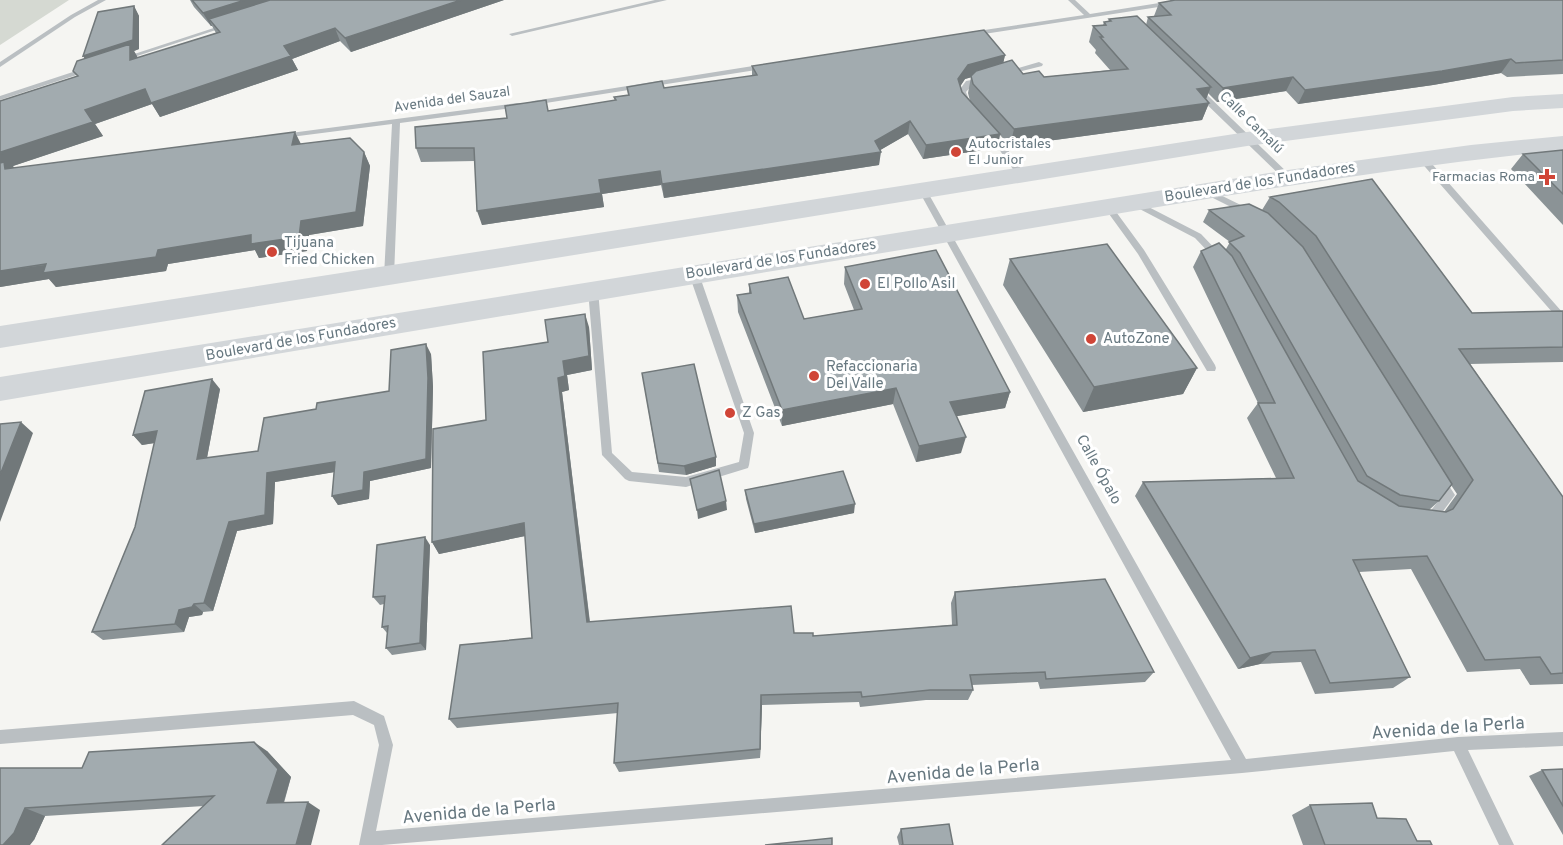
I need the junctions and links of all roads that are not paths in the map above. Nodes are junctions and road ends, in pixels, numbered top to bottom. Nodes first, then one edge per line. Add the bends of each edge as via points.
1 (104, 0) edge
2 (664, 0) edge
3 (1071, 0) edge
4 (1191, 0) edge
5 (1162, 2) edge
6 (1118, 12) junction
7 (1088, 15) junction
8 (1126, 20) edge
9 (240, 22) edge
10 (512, 34) dead end
11 (960, 35) edge
12 (114, 62) edge
13 (1039, 64) dead end
14 (0, 65) edge
15 (773, 65) edge
16 (91, 69) edge
17 (999, 75) edge
18 (989, 78) edge
19 (1191, 83) edge
20 (0, 98) edge
21 (1563, 101) edge
22 (971, 110) edge
23 (396, 121) junction
24 (985, 126) edge
25 (268, 138) edge
26 (1247, 139) junction
27 (1563, 143) edge
28 (1422, 158) junction
29 (1020, 173) junction
30 (1288, 178) junction
31 (923, 191) junction
32 (1206, 191) junction
33 (1121, 205) junction
34 (1256, 216) edge
35 (948, 234) junction
36 (1229, 268) edge
37 (694, 274) junction
38 (389, 276) junction
39 (592, 290) junction
40 (1563, 319) edge
41 (0, 337) edge
42 (1210, 368) dead end
43 (0, 389) edge
44 (1437, 475) edge
45 (1420, 517) edge
46 (0, 737) edge
47 (1563, 740) edge
48 (1458, 744) junction
49 (1242, 766) junction
50 (366, 842) edge
51 (1507, 845) edge

1 - 14 street
2 - 10 street
3 - 7 street
4 - 5 street
5 - 6 street
6 - 7 street
6 - 8 street
7 - 11 street
9 - 12 street
13 - 17 street
15 - 23 street, Avenida del Sauzal
16 - 20 street
18 - 22 street via 969,83 962,92
19 - 26 street, Calle Camalú
21 - 26 main road
23 - 25 street, Avenida del Sauzal
23 - 38 street
24 - 29 street
26 - 29 main road
26 - 30 street, Calle Camalú
27 - 28 main road, Boulevard de los Fundadores
28 - 30 main road, Boulevard de los Fundadores
28 - 40 street
29 - 31 main road
30 - 32 main road, Boulevard de los Fundadores
31 - 35 street, Calle Ópalo
31 - 38 main road
32 - 33 main road, Boulevard de los Fundadores
32 - 34 street
33 - 35 main road, Boulevard de los Fundadores
33 - 36 street via 1198,236
33 - 42 street via 1141,252
35 - 37 main road, Boulevard de los Fundadores
35 - 49 street, Calle Ópalo
37 - 39 main road, Boulevard de los Fundadores
37 - 39 street via 750,433 744,465 686,482 629,476 608,455
38 - 41 main road
39 - 43 main road, Boulevard de los Fundadores
44 - 45 street via 1449,495 1431,519
46 - 50 street via 354,708 379,721 386,745
47 - 48 street, Avenida de la Perla
48 - 49 street, Avenida de la Perla
48 - 51 street
49 - 50 street, Avenida de la Perla

